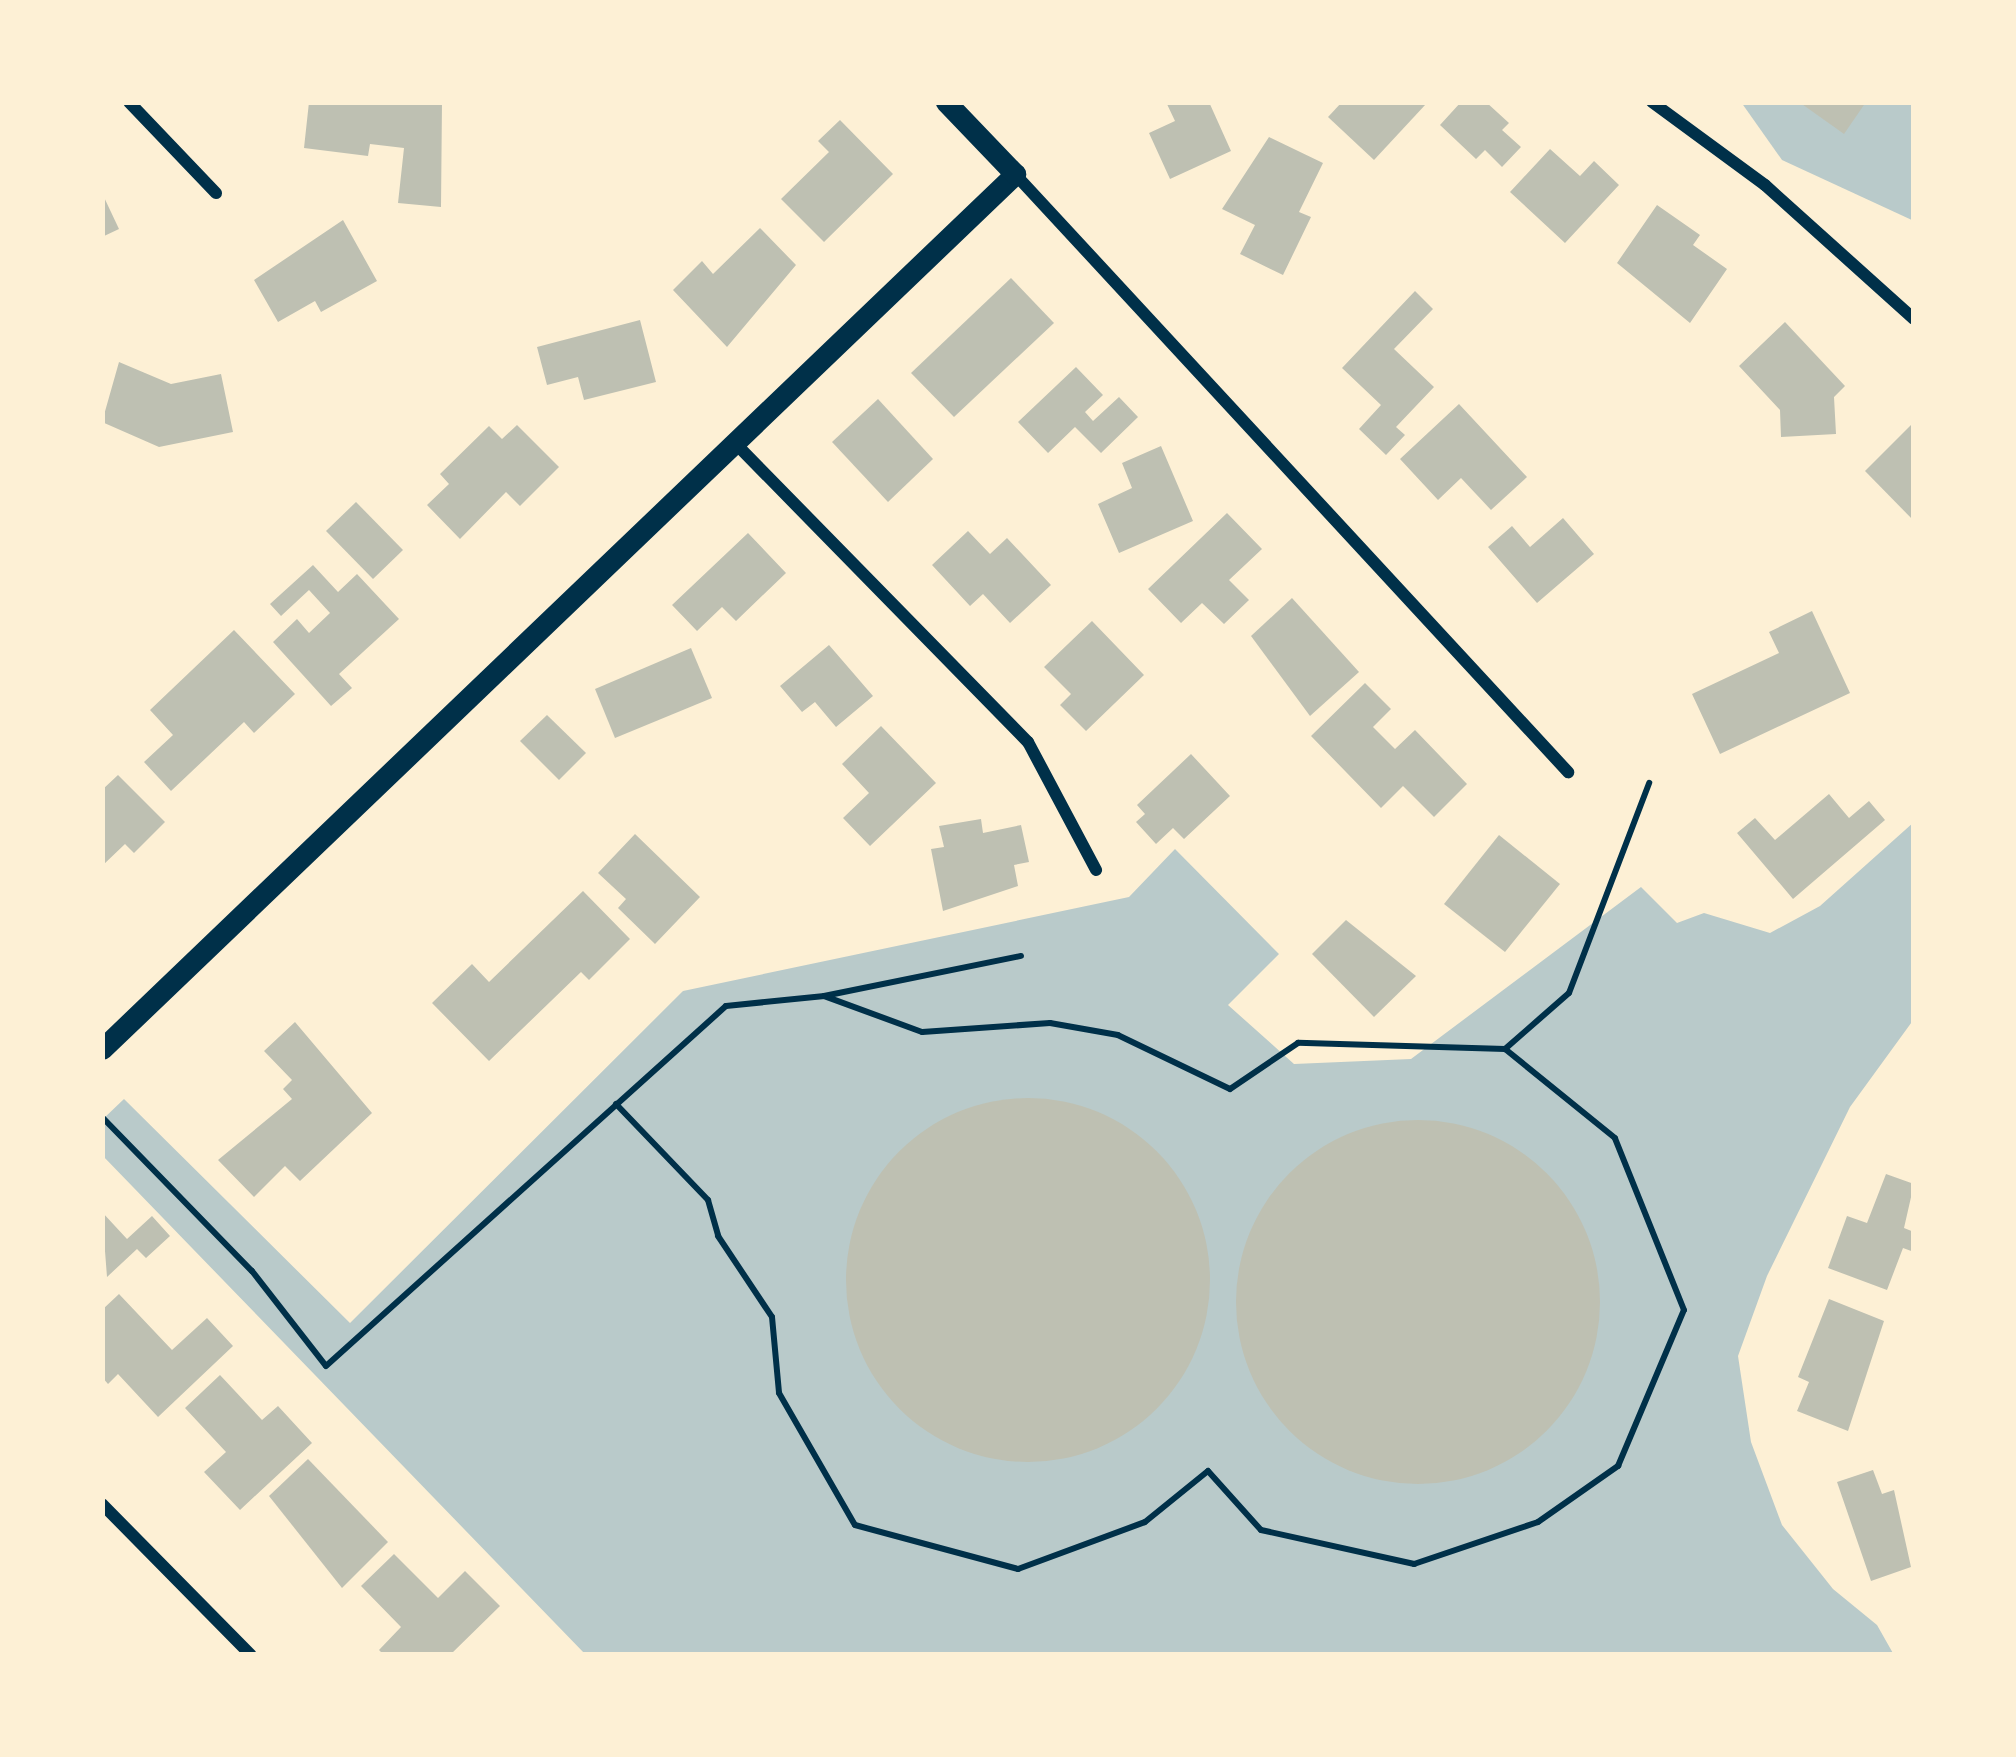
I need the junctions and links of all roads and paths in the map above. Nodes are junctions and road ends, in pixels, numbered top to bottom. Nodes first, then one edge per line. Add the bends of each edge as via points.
1 (129, 102) edge
2 (946, 102) edge
3 (1652, 102) edge
4 (1015, 174) junction
5 (217, 193) dead end
6 (1914, 319) edge
7 (737, 446) junction
8 (1568, 772) dead end
9 (1649, 783) dead end
10 (1096, 870) dead end
11 (1021, 956) dead end
12 (824, 996) junction
13 (102, 1049) edge
14 (1505, 1049) junction
15 (616, 1104) junction
16 (102, 1118) edge
17 (102, 1504) edge
18 (251, 1655) edge

1 - 5 street
2 - 4 street
3 - 6 street via 1765,185
4 - 7 street
4 - 8 street
7 - 10 street via 1028,742
7 - 13 street
9 - 14 path via 1569,992
11 - 12 path
12 - 14 path via 922,1033 1050,1023 1118,1035 1230,1089 1298,1042
12 - 15 path via 726,1006
14 - 15 path via 1615,1138 1684,1310 1618,1466 1538,1522 1414,1564 1261,1530 1208,1471 1144,1522 1018,1568 855,1525 779,1393 772,1317 718,1236 708,1199
15 - 16 path via 326,1366 252,1271
17 - 18 street

